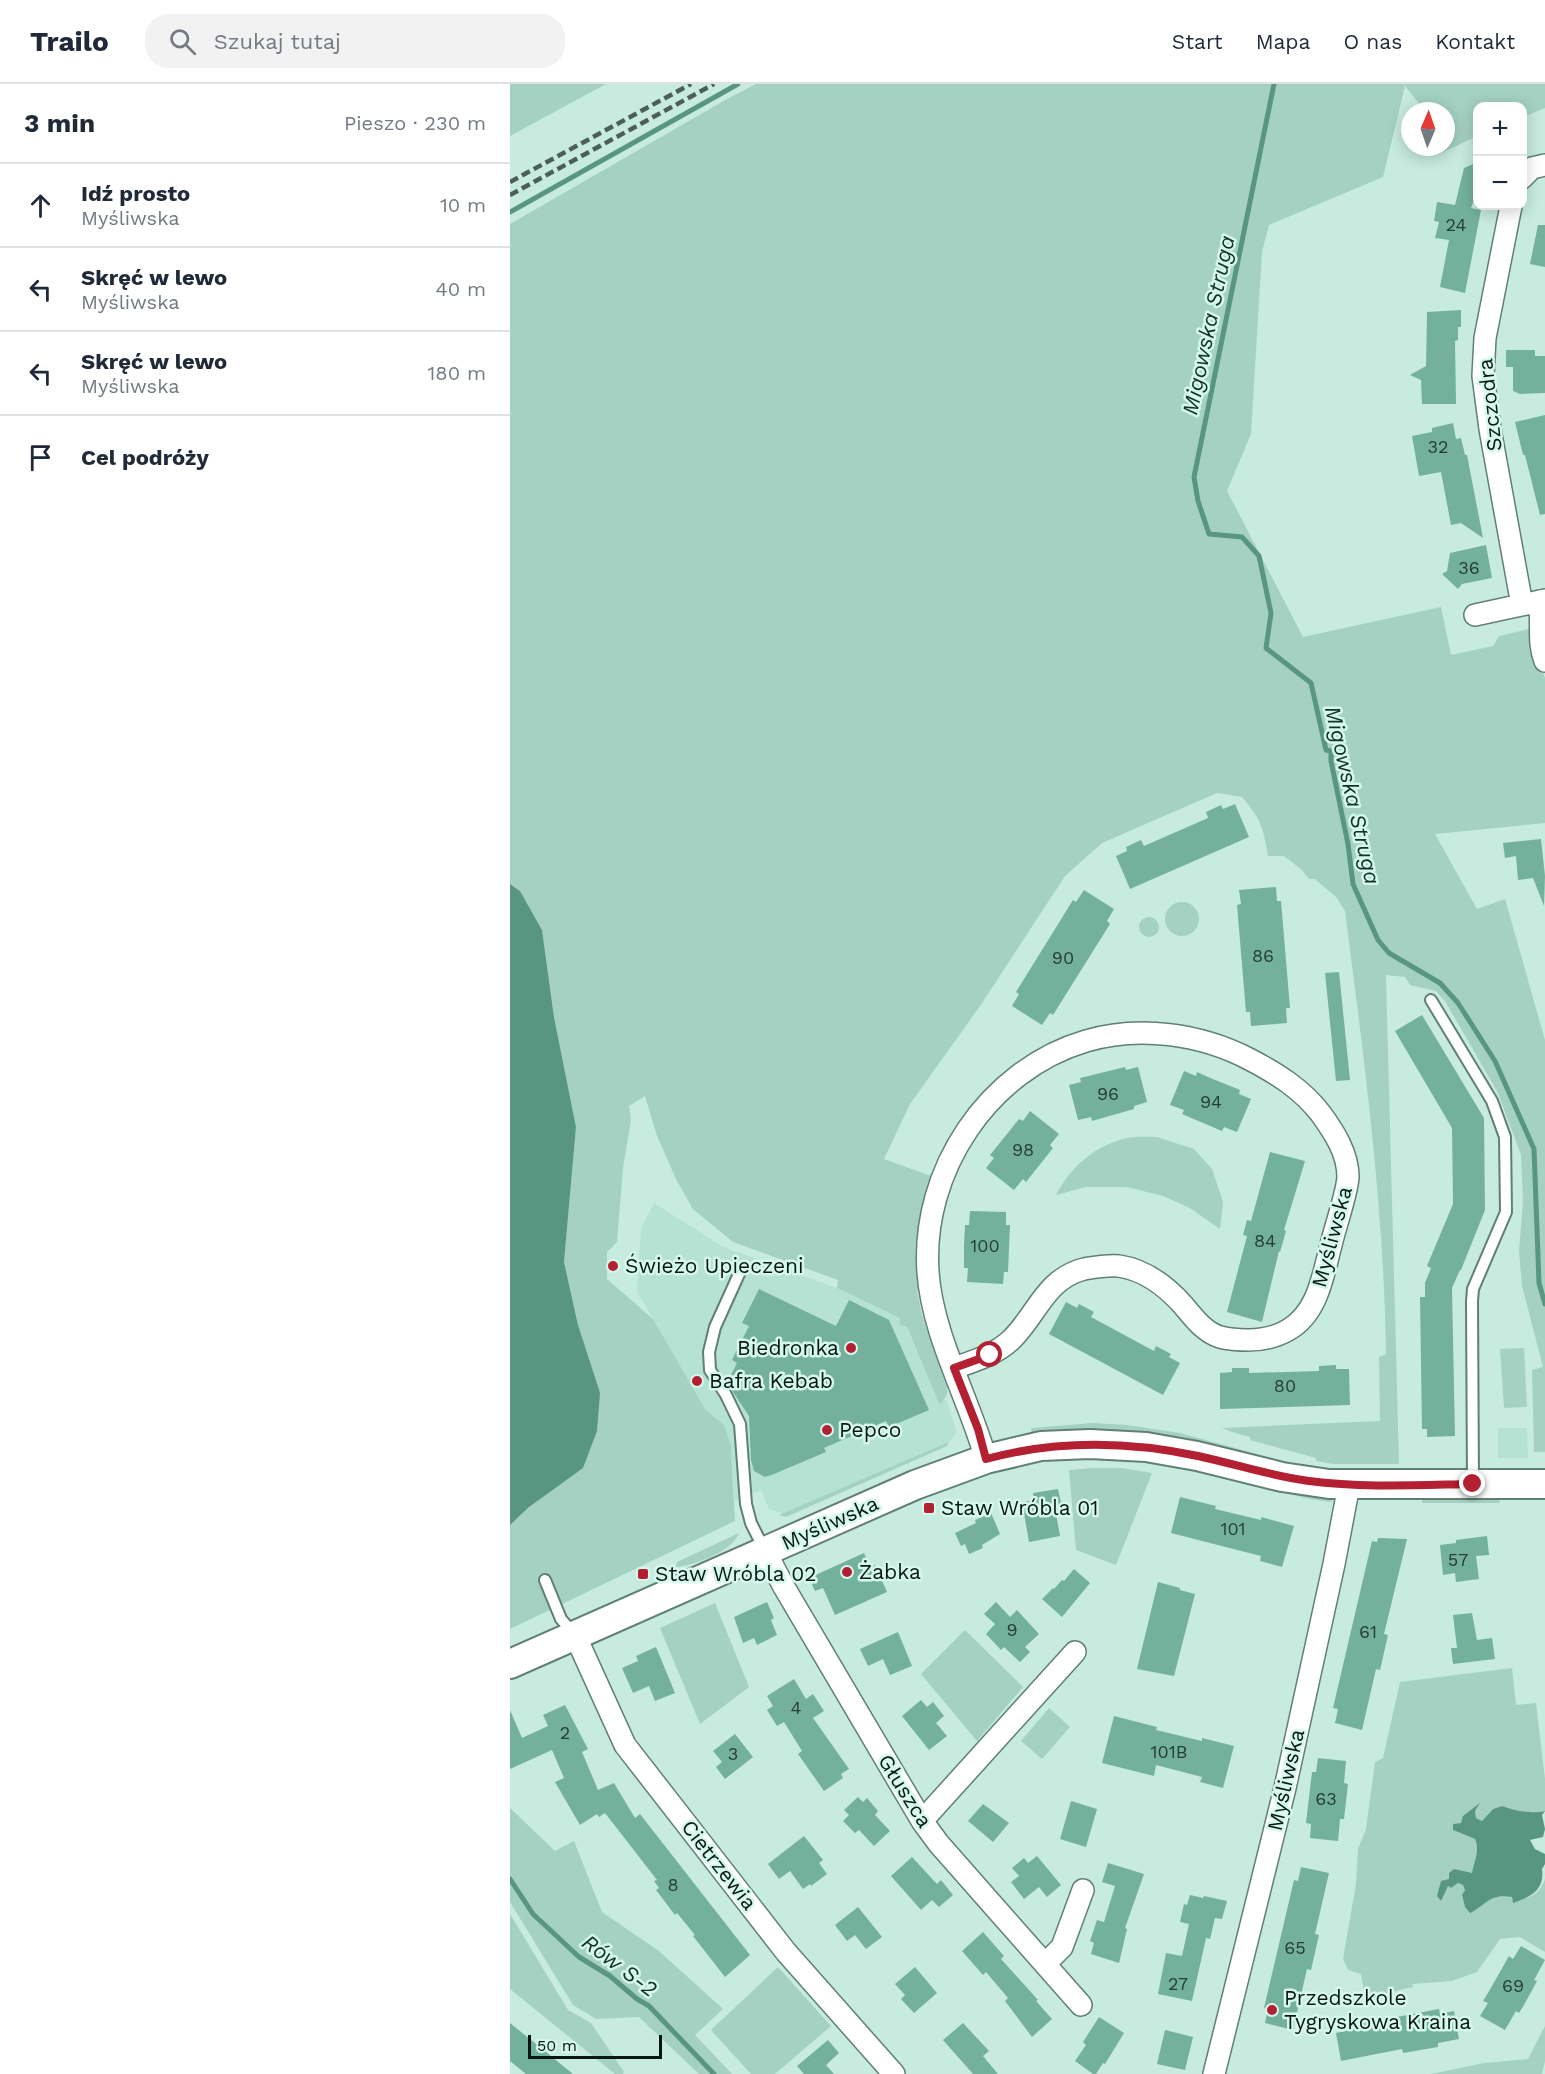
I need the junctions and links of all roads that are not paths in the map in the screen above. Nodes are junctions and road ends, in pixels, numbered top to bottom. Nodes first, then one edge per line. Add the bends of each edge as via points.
1 (1545, 165) edge
2 (1527, 173) edge
3 (1510, 210) edge
4 (1536, 602) edge
5 (1475, 615) dead end
6 (1545, 661) edge
7 (1431, 1000) dead end
8 (739, 1274) dead end
9 (954, 1368) junction
10 (986, 1459) junction
11 (1473, 1484) junction
12 (1545, 1484) edge
13 (1349, 1485) junction
14 (765, 1551) junction
15 (545, 1580) dead end
16 (575, 1635) junction
17 (1075, 1652) dead end
18 (510, 1664) edge
19 (922, 1821) junction
20 (1083, 1890) dead end
21 (1045, 1964) junction
22 (1082, 2005) dead end
23 (894, 2074) edge
24 (1214, 2074) edge

1 - 2 street
3 - 4 street, Szczodra via 1485,338 1483,376 1490,429
4 - 5 street
4 - 6 street, Szczodra via 1542,619 1539,645
7 - 11 lane via 1492,1101 1505,1137 1506,1212 1473,1289
8 - 14 lane via 715,1327 709,1352 710,1370 740,1424 746,1504
9 - 9 street, Myśliwska via 934,1310 928,1273 934,1204 946,1166 975,1118 998,1091 1053,1053 1089,1040 1160,1033 1227,1048 1289,1082 1313,1104 1335,1133 1346,1159 1348,1179 1313,1305 1287,1331 1262,1339 1218,1336 1197,1322 1152,1277 1121,1266 1100,1266 1059,1279 1010,1342 990,1355
9 - 10 street, Myśliwska
10 - 13 street, Myśliwska via 1041,1446 1116,1445 1174,1451 1299,1480
10 - 14 street, Myśliwska via 915,1485
11 - 12 street, Myśliwska
11 - 13 street, Myśliwska
13 - 24 street, Myśliwska via 1285,1788
14 - 16 street, Myśliwska
14 - 19 street, Głuszca
15 - 16 lane via 561,1619
16 - 18 street, Myśliwska
16 - 23 street, Cietrzewia via 625,1745 786,1952
17 - 19 street
19 - 21 street, Głuszca
20 - 21 street via 1062,1947
21 - 22 street, Głuszca

